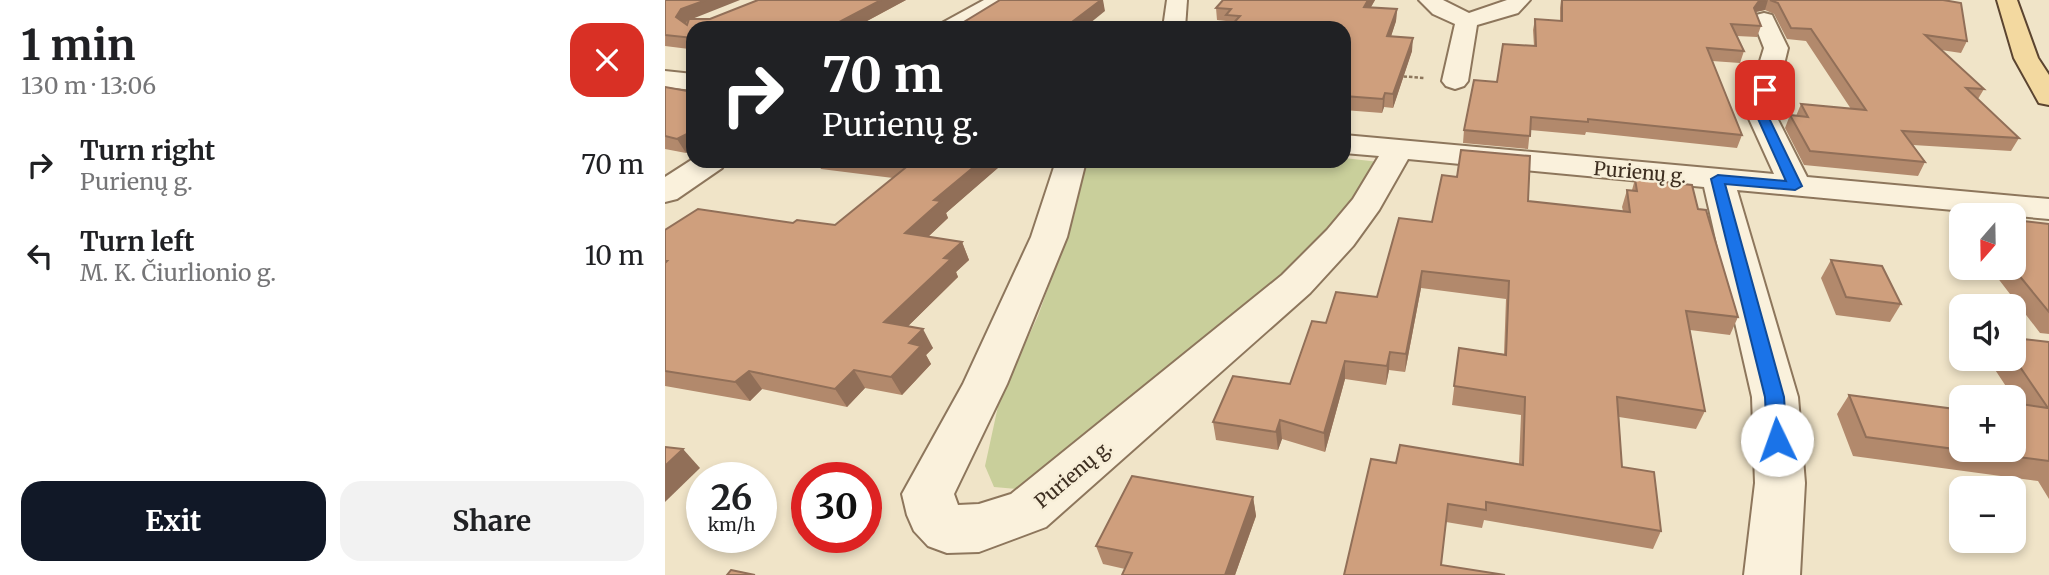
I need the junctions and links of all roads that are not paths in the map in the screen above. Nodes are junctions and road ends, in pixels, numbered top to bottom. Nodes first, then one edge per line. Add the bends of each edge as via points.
1 (1000, 0) edge
2 (1177, 0) edge
3 (1429, 0) edge
4 (1520, 0) edge
5 (2007, 0) edge
6 (1764, 20) dead end
7 (962, 21) edge
8 (1175, 21) edge
9 (1467, 21) junction
10 (665, 79) edge
11 (1455, 80) road end
12 (686, 81) edge
13 (2049, 97) edge
14 (1351, 145) edge
15 (1398, 149) junction
16 (701, 168) edge
17 (1069, 168) edge
18 (1718, 179) junction
19 (1795, 186) junction
20 (665, 192) edge
21 (2049, 209) edge
22 (1772, 575) edge

1 - 7 street
2 - 8 street
3 - 9 street
4 - 9 street via 1510,8
5 - 13 main road via 2026,58
6 - 19 street via 1776,48 1759,110
9 - 11 street
10 - 12 street
14 - 15 street, Purienų g.
15 - 17 street, Purienų g. via 1367,203 1296,284 1028,511 979,528 947,529 933,515 928,494 985,384 1049,237
15 - 18 street, Purienų g.
16 - 20 street
18 - 19 street, Purienų g.
18 - 22 street via 1775,397 1780,483
19 - 21 street, Purienų g.

